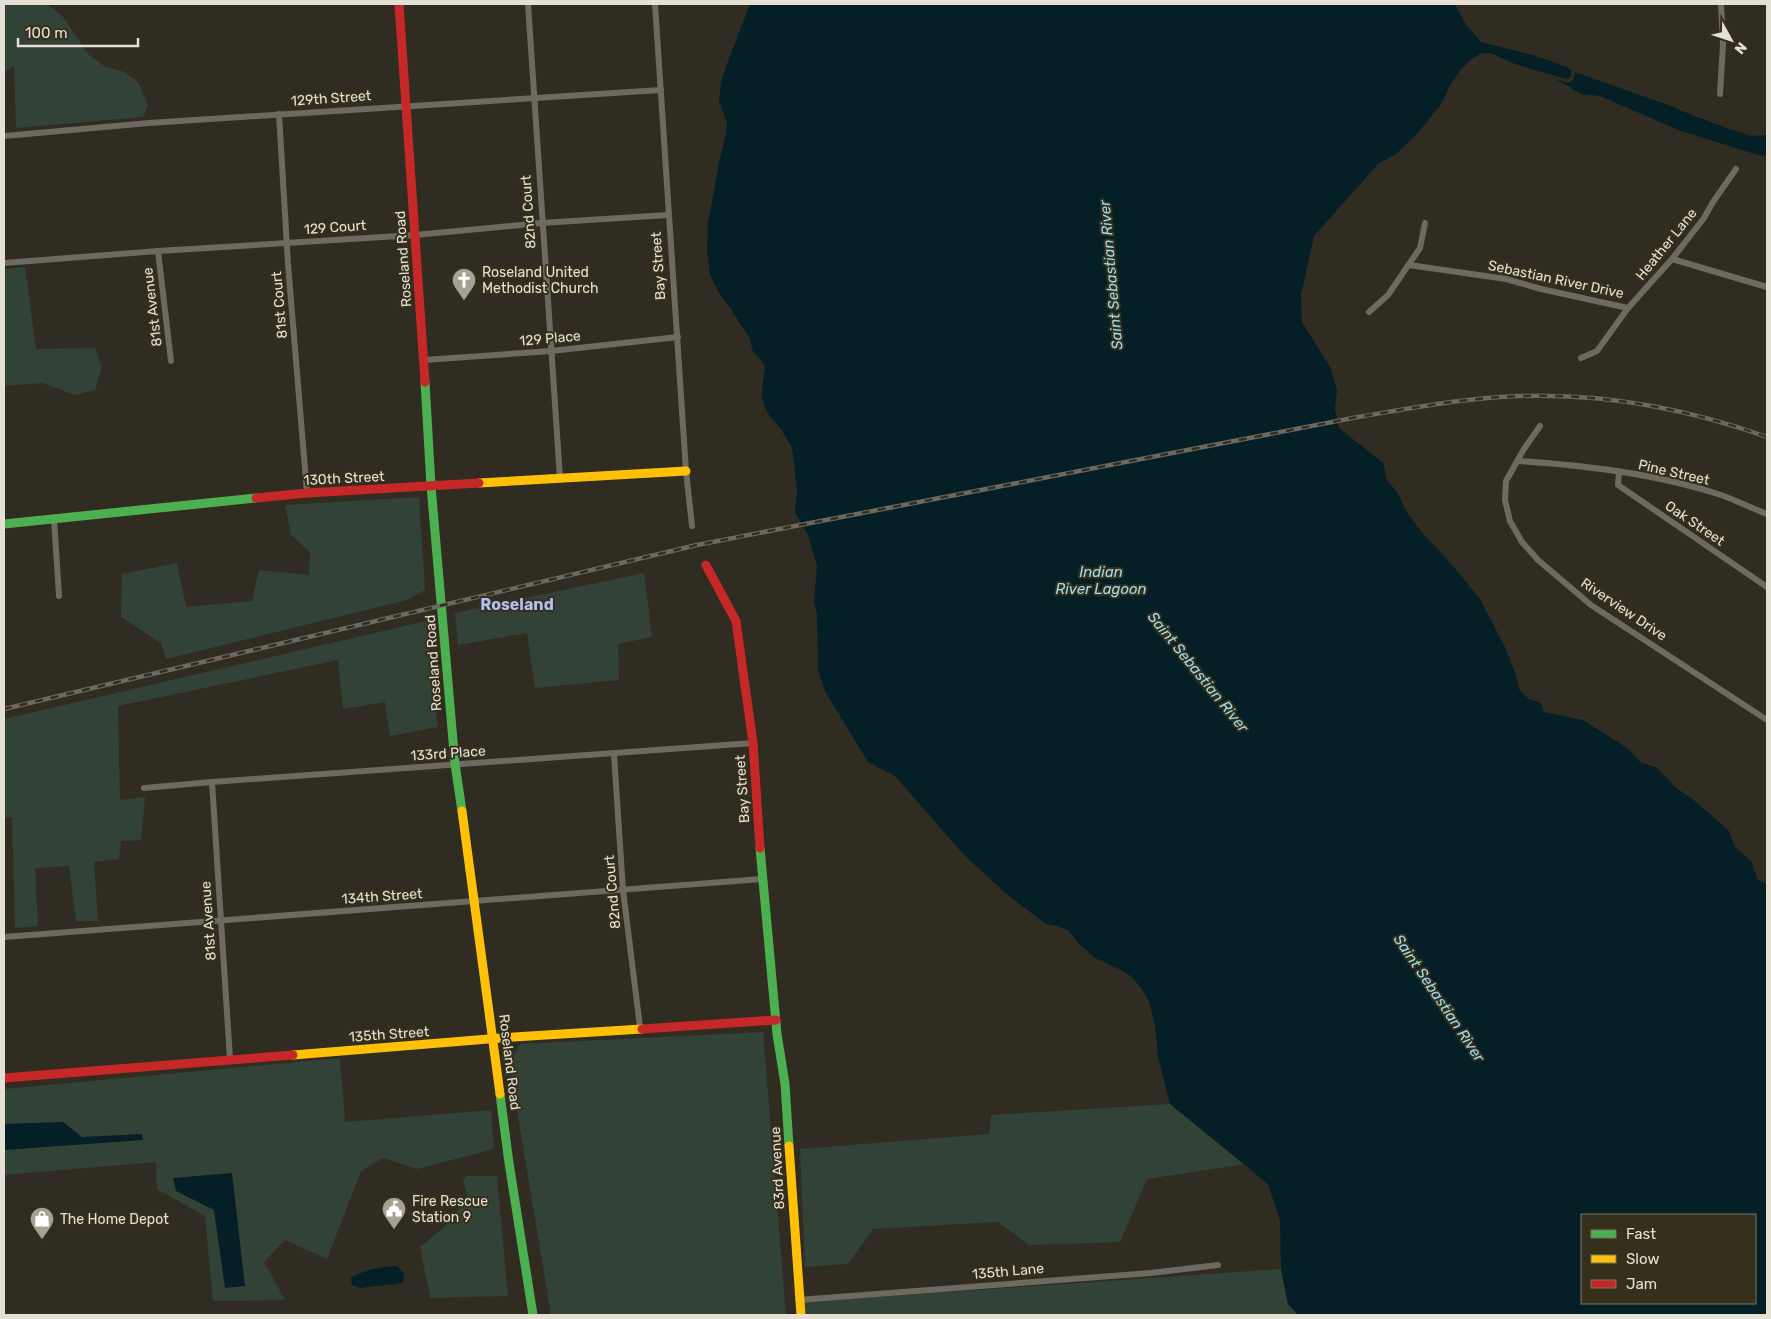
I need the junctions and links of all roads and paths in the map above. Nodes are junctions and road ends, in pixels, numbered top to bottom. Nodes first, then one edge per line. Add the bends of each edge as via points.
1 (399, 4) edge
2 (528, 4) edge
3 (655, 4) edge
4 (1720, 4) edge
5 (661, 90) junction
6 (1720, 94) dead end
7 (534, 98) junction
8 (406, 106) junction
9 (279, 114) junction
10 (4, 136) edge
11 (1736, 169) dead end
12 (668, 215) junction
13 (541, 223) junction
14 (1426, 224) dead end
15 (415, 234) junction
16 (287, 243) junction
17 (158, 251) junction
18 (1672, 259) junction
19 (4, 263) edge
20 (1409, 265) junction
21 (1767, 288) edge
22 (1628, 308) junction
23 (1370, 312) dead end
24 (678, 337) junction
25 (551, 351) junction
26 (1581, 358) dead end
27 (424, 360) junction
28 (171, 361) dead end
29 (1540, 426) dead end
30 (1518, 461) junction
31 (686, 471) junction
32 (1619, 473) junction
33 (560, 478) junction
34 (431, 486) junction
35 (307, 493) junction
36 (1767, 514) edge
37 (54, 519) junction
38 (4, 524) edge
39 (692, 526) dead end
40 (706, 565) dead end
41 (1767, 587) edge
42 (59, 596) dead end
43 (1767, 720) edge
44 (753, 743) junction
45 (614, 754) junction
46 (455, 764) junction
47 (212, 782) junction
48 (144, 788) dead end
49 (762, 879) junction
50 (623, 890) junction
51 (475, 902) junction
52 (220, 921) junction
53 (4, 937) edge
54 (776, 1020) junction
55 (640, 1028) junction
56 (494, 1039) junction
57 (230, 1059) junction
58 (4, 1078) edge
59 (1218, 1264) dead end
60 (798, 1300) junction
61 (533, 1315) edge
62 (801, 1315) edge

1 - 8 street, Roseland Road
2 - 7 street, 82nd Court
3 - 5 street, Bay Street
4 - 6 street via 1723,45
5 - 7 street, 129th Street
5 - 12 street, Bay Street
7 - 8 street, 129th Street
7 - 13 street, 82nd Court
8 - 9 street, 129th Street
8 - 15 street, Roseland Road
9 - 10 street, 129th Street
9 - 16 street, 81st Court
11 - 18 street, Heather Lane
12 - 13 street, 129 Court
12 - 24 street, Bay Street
13 - 15 street, 129 Court
13 - 25 street, 82nd Court
14 - 20 street via 1420,248
15 - 16 street, 129 Court
15 - 27 street, Roseland Road
16 - 17 street, 129 Court
16 - 35 street, 81st Court
17 - 19 street, 129 Court
17 - 28 street, 81st Avenue
18 - 21 street
18 - 22 street, Heather Lane
20 - 22 street, Sebastian River Drive via 1506,279
20 - 23 street via 1388,295
22 - 26 street, Sebastian River Drive via 1597,351
24 - 25 street, 129 Place
24 - 31 street, Bay Street
25 - 27 street, 129 Place
25 - 33 street, 82nd Court
27 - 34 street, Roseland Road
29 - 30 street
30 - 32 street, Pine Street via 1573,464
30 - 43 street, Riverview Drive via 1506,481 1505,500 1510,521 1538,560 1591,605
31 - 33 street, 130th Street
31 - 39 street, Bay Street
32 - 36 street, Pine Street via 1720,495
32 - 41 street, Oak Street via 1618,485
33 - 34 street, 130th Street
34 - 35 street, 130th Street
34 - 46 street, Roseland Road
35 - 37 street, 130th Street
37 - 38 street, 130th Street
37 - 42 street
40 - 44 street, Bay Street via 736,621
44 - 45 street, 133rd Place
44 - 49 street, Bay Street
45 - 46 street, 133rd Place
45 - 50 street, 82nd Court
46 - 47 street, 133rd Place
46 - 51 street, Roseland Road
47 - 48 street, 133rd Place
47 - 52 street, 81st Avenue
49 - 50 street, 134th Street
49 - 54 street, Bay Street
50 - 51 street, 134th Street
50 - 55 street, 82nd Court
51 - 52 street, 134th Street
51 - 56 street, Roseland Road
52 - 53 street, 134th Street
52 - 57 street, 81st Avenue
54 - 55 street, 135th Street
54 - 60 street, 83rd Avenue via 785,1084
55 - 56 street, 135th Street
56 - 57 street, 135th Street
56 - 61 street, Roseland Road via 509,1164
57 - 58 street, 135th Street
59 - 60 street, 135th Lane
60 - 62 street, 83rd Avenue

